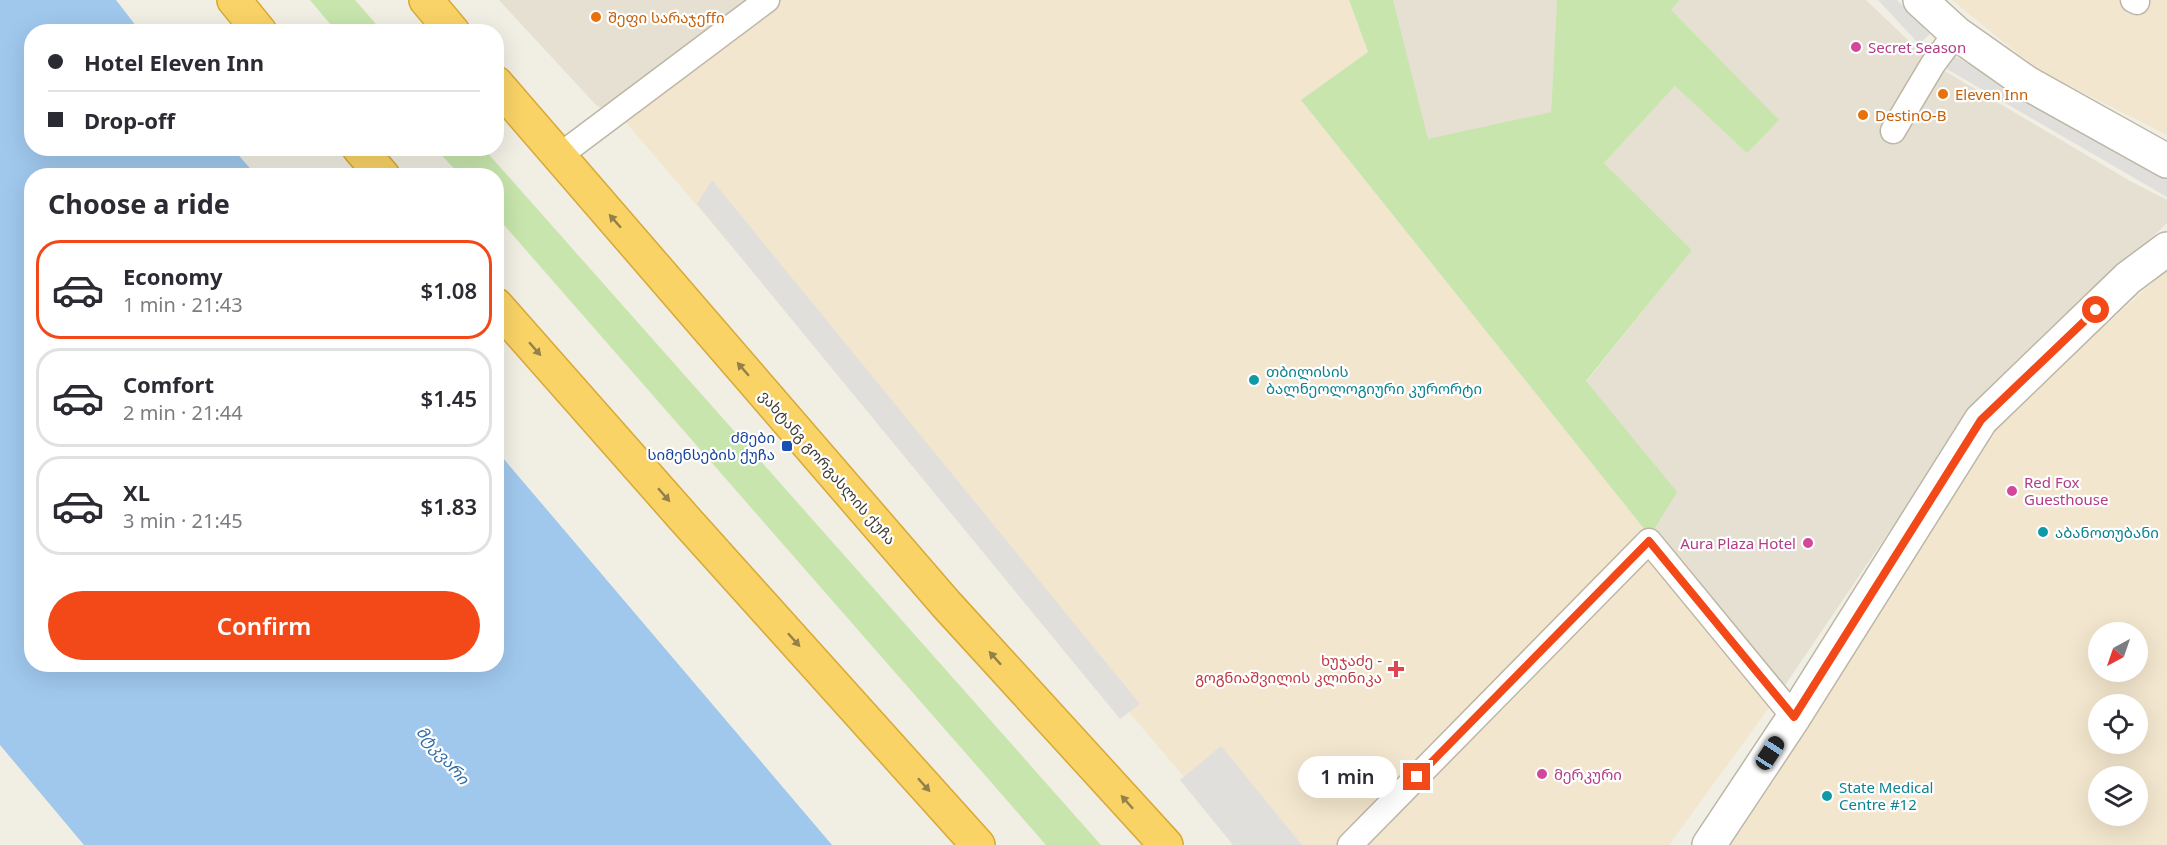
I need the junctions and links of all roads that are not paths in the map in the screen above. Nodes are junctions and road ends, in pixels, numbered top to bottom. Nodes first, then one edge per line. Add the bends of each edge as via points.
1 (234, 0) edge
2 (426, 0) edge
3 (767, 0) edge
4 (1920, 0) edge
5 (254, 24) edge
6 (446, 24) edge
7 (1956, 33) junction
8 (504, 92) edge
9 (1893, 131) dead end
10 (366, 156) edge
11 (559, 156) junction
12 (2167, 161) edge
13 (376, 168) edge
14 (2167, 249) edge
15 (504, 314) edge
16 (1794, 717) junction
17 (978, 845) edge
18 (1166, 845) edge
19 (1350, 845) edge
20 (1710, 845) edge

1 - 5 highway
2 - 6 highway
3 - 11 lane
4 - 7 street
7 - 9 lane
7 - 12 street via 2027,83
8 - 11 highway, ვახტანგ გორგასლის ქუჩა
10 - 13 highway
18 -> 11 highway, ვახტანგ გორგასლის ქუჩა via 946,604
14 - 16 street via 2128,278 1981,420
15 -> 17 highway
16 - 19 lane via 1649,541
16 - 20 street

